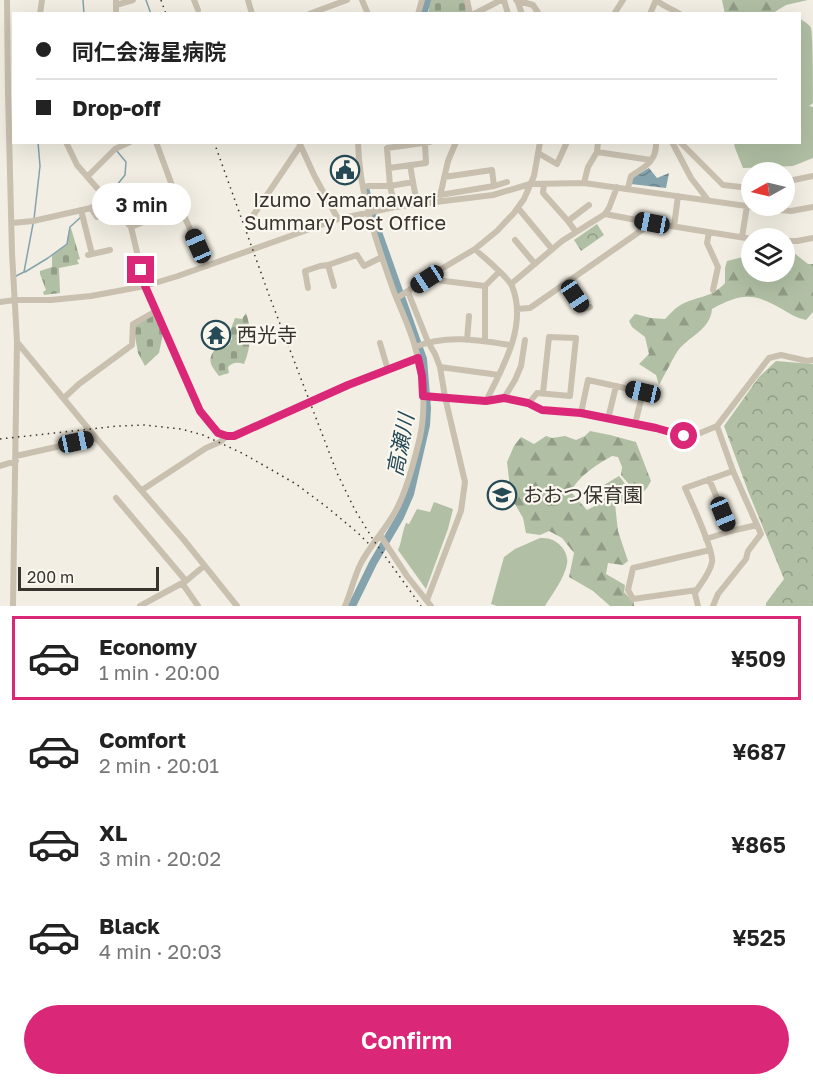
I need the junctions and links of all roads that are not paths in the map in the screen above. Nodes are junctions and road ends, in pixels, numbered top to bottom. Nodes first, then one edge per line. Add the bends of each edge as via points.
1 (7, 0) edge
2 (133, 0) edge
3 (194, 0) edge
4 (346, 0) edge
5 (503, 0) edge
6 (519, 0) edge
7 (116, 2) edge
8 (486, 3) edge
9 (198, 10) dead end
10 (314, 12) edge
11 (538, 12) edge
12 (651, 12) edge
13 (676, 12) edge
14 (4, 51) edge
15 (8, 94) junction
16 (0, 95) edge
17 (67, 144) edge
18 (126, 144) edge
19 (157, 144) edge
20 (299, 144) edge
21 (358, 144) edge
22 (420, 144) edge
23 (428, 144) edge
24 (455, 144) edge
25 (540, 144) edge
26 (566, 144) edge
27 (598, 144) edge
28 (656, 144) edge
29 (673, 144) edge
30 (682, 144) edge
31 (597, 152) junction
32 (538, 153) junction
33 (651, 160) junction
34 (411, 165) junction
35 (389, 168) junction
36 (813, 176) edge
37 (87, 177) junction
38 (444, 177) junction
39 (795, 180) edge
40 (413, 182) junction
41 (507, 182) dead end
42 (584, 183) junction
43 (530, 184) junction
44 (544, 184) junction
45 (368, 186) dead end
46 (390, 186) junction
47 (494, 186) junction
48 (741, 186) edge
49 (617, 187) junction
50 (628, 188) junction
51 (678, 196) junction
52 (105, 198) junction
53 (439, 198) junction
54 (708, 200) junction
55 (417, 204) junction
56 (589, 205) dead end
57 (741, 205) edge
58 (180, 207) junction
59 (395, 207) junction
60 (813, 207) edge
61 (91, 208) junction
62 (518, 208) junction
63 (81, 210) junction
64 (116, 210) junction
65 (795, 210) edge
66 (368, 213) junction
67 (605, 214) junction
68 (252, 217) dead end
69 (338, 219) junction
70 (568, 221) junction
71 (12, 223) junction
72 (652, 223) junction
73 (674, 226) junction
74 (131, 227) junction
75 (576, 232) junction
76 (709, 232) junction
77 (741, 237) edge
78 (813, 238) edge
79 (515, 240) dead end
80 (795, 241) edge
81 (475, 249) junction
82 (552, 249) junction
83 (110, 250) dead end
84 (382, 257) junction
85 (535, 264) junction
86 (328, 265) junction
87 (207, 266) junction
88 (499, 272) junction
89 (427, 279) junction
90 (566, 283) junction
91 (511, 284) junction
92 (145, 286) junction
93 (334, 286) dead end
94 (485, 286) junction
95 (308, 288) dead end
96 (713, 290) dead end
97 (408, 292) junction
98 (397, 298) junction
99 (15, 300) junction
100 (0, 302) edge
101 (590, 307) dead end
102 (517, 309) junction
103 (156, 311) junction
104 (469, 316) dead end
105 (467, 340) junction
106 (525, 340) dead end
107 (485, 341) junction
108 (17, 342) junction
109 (428, 342) junction
110 (380, 343) dead end
111 (510, 345) junction
112 (415, 346) junction
113 (418, 358) junction
114 (813, 360) edge
115 (440, 367) junction
116 (388, 370) junction
117 (499, 375) junction
118 (616, 386) junction
119 (543, 393) junction
120 (423, 396) junction
121 (445, 397) junction
122 (64, 398) junction
123 (504, 398) junction
124 (486, 401) junction
125 (529, 403) junction
126 (581, 413) junction
127 (608, 419) junction
128 (635, 424) junction
129 (717, 426) junction
130 (227, 436) junction
131 (96, 438) junction
132 (16, 459) junction
133 (0, 466) edge
134 (733, 471) junction
135 (709, 479) junction
136 (142, 490) junction
137 (116, 498) dead end
138 (757, 525) junction
139 (730, 531) junction
140 (380, 536) junction
141 (706, 539) junction
142 (710, 550) junction
143 (204, 566) junction
144 (184, 582) junction
145 (697, 590) junction
146 (427, 600) junction
147 (153, 603) edge
148 (13, 606) edge
149 (140, 606) edge
150 (198, 606) edge
151 (237, 606) edge
152 (345, 606) edge
153 (431, 606) edge
154 (698, 606) edge
155 (713, 606) edge

1 - 14 street
2 - 7 street
3 - 9 street
4 - 10 street
5 - 8 street
6 - 11 street via 533,5
12 - 13 street via 656,0
14 - 15 street
15 - 16 street
15 - 71 street
17 - 37 street
18 - 37 street via 115,149
19 - 58 street
20 - 68 street
20 - 69 street
21 - 66 street
22 - 35 street via 387,148
23 - 34 street via 426,164
24 - 38 street
25 - 32 street
26 - 32 street via 556,164
27 - 31 street
28 - 33 street
29 - 54 street
30 - 48 street via 723,185
31 - 33 street
31 - 42 street
32 - 43 street
33 - 50 street via 631,176
34 - 35 street
34 - 40 street
35 - 46 street
36 - 39 street
37 - 52 street
38 - 47 street via 492,170
38 - 53 street
40 - 46 street
40 - 55 street
41 - 47 street
42 - 44 street
42 - 49 street
43 - 44 street
43 - 53 street via 493,195
43 - 62 street
44 - 70 street via 543,193
45 - 46 street
46 - 59 street
47 - 53 street
49 - 50 street
49 - 67 street
50 - 51 street
51 - 54 street
51 - 73 street
52 - 61 street
52 - 64 street
53 - 55 street
54 - 57 street
55 - 59 street
56 - 70 street
58 - 74 street
58 - 87 street
59 - 66 street
60 - 65 street
61 - 63 street
61 - 64 street via 97,217
62 - 81 street
62 - 82 street
63 - 71 street
63 - 83 street via 90,255
64 - 74 street
66 - 69 street
66 - 84 street
67 - 72 street
67 - 75 street
69 - 87 street
70 - 75 street
71 - 99 street
72 - 73 street
72 - 90 street
73 - 76 street
74 - 92 street
75 - 82 street
76 - 77 street
76 - 96 street via 707,243 718,267
78 - 80 street
79 - 85 street
81 - 88 street
81 - 89 street
82 - 85 street
84 - 86 street via 364,266 357,255
84 - 98 street
85 - 91 street
86 - 93 street
86 - 95 street via 305,271
87 - 92 street
88 - 91 street
88 - 94 street
89 - 94 street
89 - 97 street
90 - 101 street via 583,309
90 - 102 street via 530,308
91 - 102 street
92 - 99 street via 91,296
92 - 103 street
94 - 107 street
97 - 98 street
97 - 109 street
98 - 112 street
99 - 100 street
99 - 108 street
102 - 111 street
103 - 122 street via 133,324 132,345
103 - 130 street via 200,411 218,433
104 - 105 street
105 - 107 street
105 - 109 street
106 - 123 street via 521,366
107 - 111 street
108 - 122 street
108 - 132 street
109 - 112 street
109 - 115 street
110 - 116 street
111 - 117 street
112 - 113 street
113 - 116 street
113 - 120 street
114 - 129 street via 781,355 769,358
115 - 117 street
115 - 121 street
116 - 130 street
117 - 124 street
118 - 126 street via 588,380
118 - 127 street
118 - 128 street via 643,392
119 - 119 street via 570,396 576,338 549,337
119 - 125 street via 537,393
120 - 121 street
120 - 140 street via 420,436 406,487
121 - 124 street
121 - 146 street via 465,482 461,511
122 - 131 street
123 - 124 street
123 - 125 street
125 - 126 street via 542,410
126 - 127 street
127 - 128 street
128 - 129 street via 684,436 701,434
129 - 134 street
130 - 136 street
131 - 132 street
131 - 136 street
132 - 133 street
132 - 148 street
134 - 135 street
134 - 138 street
135 - 139 street
135 - 141 street via 685,488
136 - 143 street
137 - 144 street
138 - 139 street
138 - 155 street via 761,534
139 - 141 street
140 - 146 street
140 - 152 street via 362,563
141 - 142 street
142 - 145 street via 713,560 709,573
142 - 145 street via 633,568 628,590 633,599
143 - 144 street
143 - 151 street
144 - 147 street
144 - 150 street
145 - 154 street
146 - 153 street
147 - 149 street

